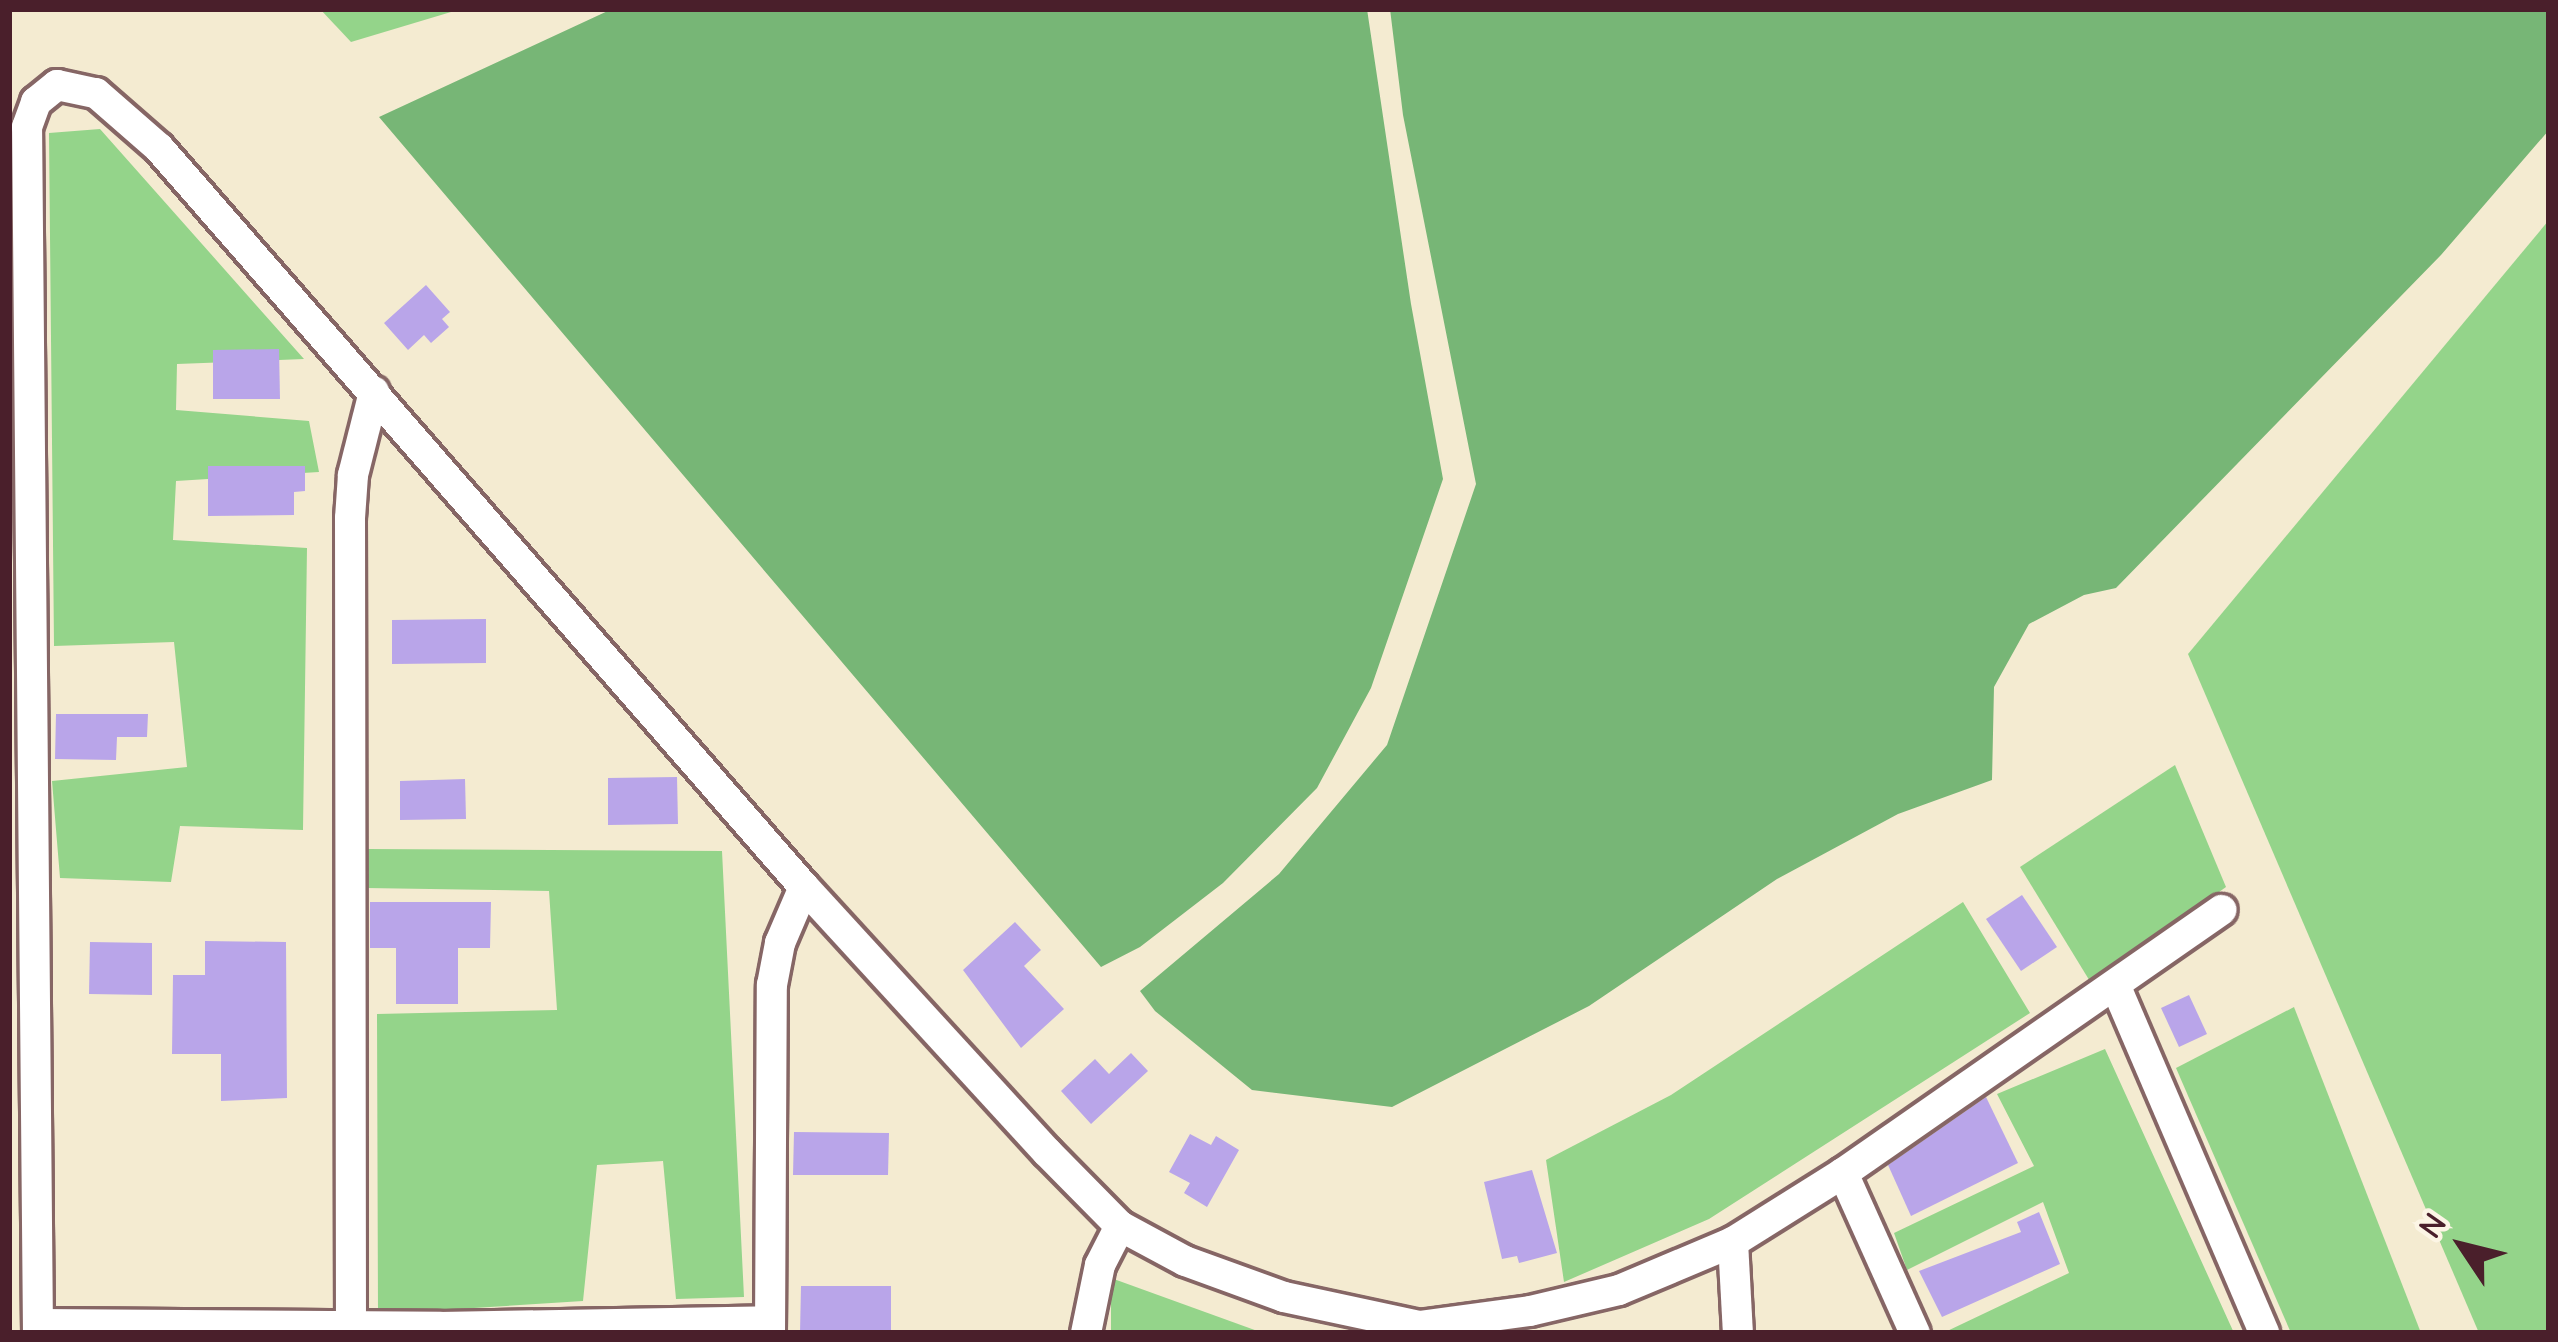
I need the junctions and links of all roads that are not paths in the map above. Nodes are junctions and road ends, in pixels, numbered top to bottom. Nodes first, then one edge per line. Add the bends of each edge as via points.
1 (374, 392) junction
2 (804, 886) junction
3 (2222, 910) dead end
4 (2116, 987) junction
5 (1844, 1173) junction
6 (1120, 1226) junction
7 (1733, 1242) junction
8 (770, 1327) edge
9 (38, 1329) edge
10 (351, 1329) edge
11 (1419, 1329) edge
12 (440, 1330) edge
13 (1086, 1333) edge
14 (1738, 1333) edge
15 (1915, 1333) edge
16 (2264, 1333) edge

1 - 2 street
1 - 9 street via 122,110 69,85 37,102 27,151
1 - 10 street via 350,518
2 - 6 street
2 - 8 street via 772,985
3 - 4 street
4 - 5 street
4 - 16 street
5 - 7 street
5 - 15 street
6 - 11 street via 1185,1261 1284,1297
6 - 13 street via 1100,1265
7 - 11 street via 1619,1290
7 - 14 street
8 - 12 street
9 - 10 street
10 - 12 street

